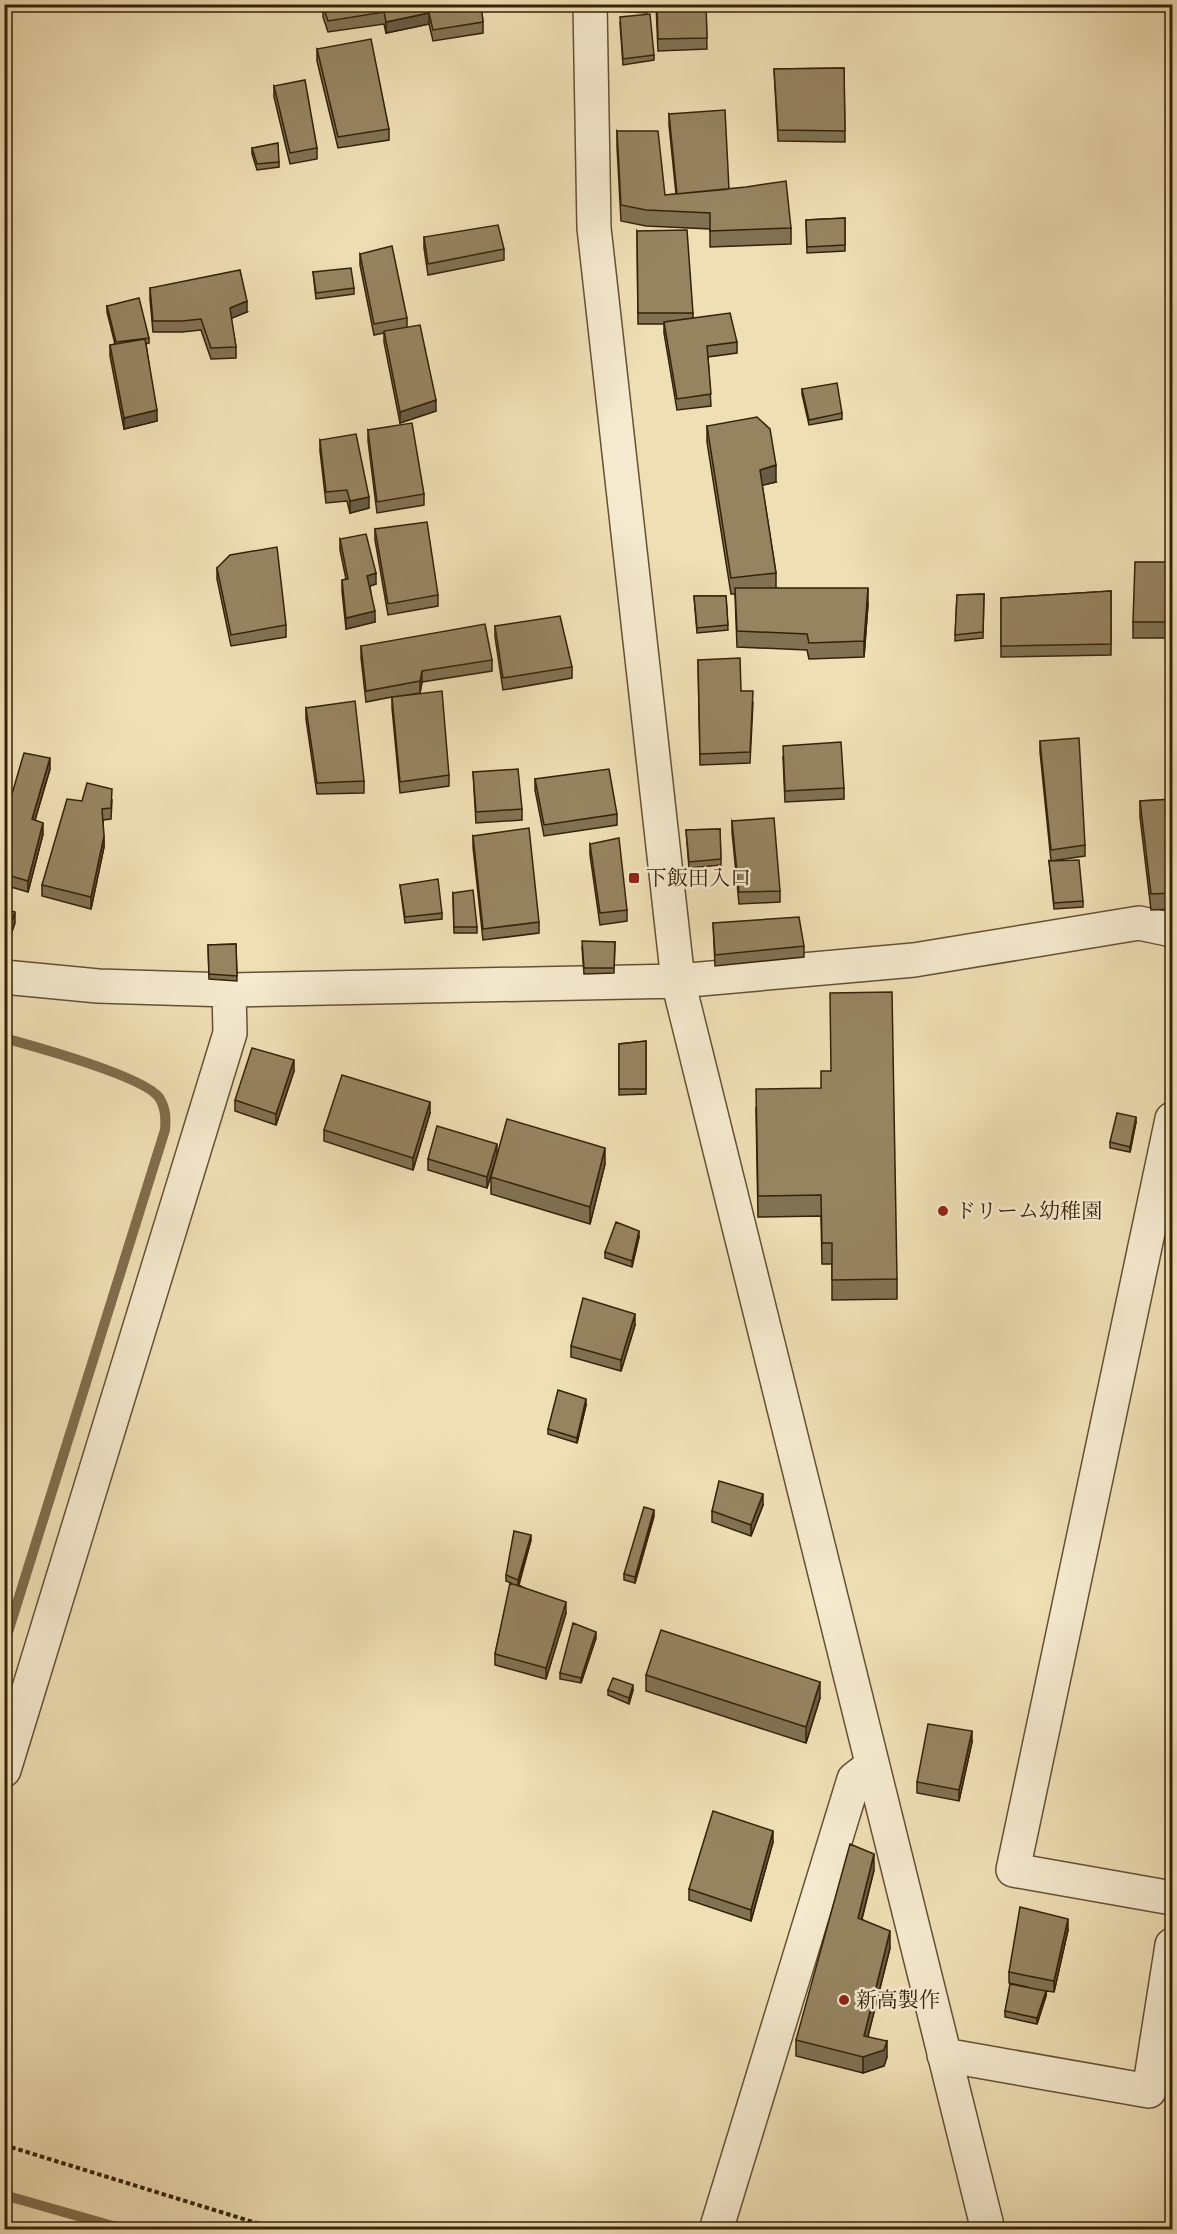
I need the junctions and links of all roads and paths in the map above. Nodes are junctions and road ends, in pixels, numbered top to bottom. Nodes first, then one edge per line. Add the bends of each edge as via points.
1 (590, 4) edge
2 (1173, 930) edge
3 (4, 977) edge
4 (678, 981) junction
5 (229, 990) junction
6 (1173, 1119) edge
7 (871, 1766) junction
8 (4, 1770) edge
9 (1173, 1898) edge
10 (1173, 1945) edge
11 (944, 2055) junction
12 (4, 2145) edge
13 (279, 2229) edge
14 (716, 2229) edge
15 (988, 2229) edge

1 - 4 street via 594,228
2 - 4 street via 1139,923 914,960
3 - 5 street via 98,986
4 - 5 street
4 - 7 street
5 - 8 street via 230,1033
6 - 9 street via 1013,1870
7 - 11 street
7 - 14 street via 854,1779
10 - 11 street via 1149,2091
11 - 15 street
12 - 13 path

